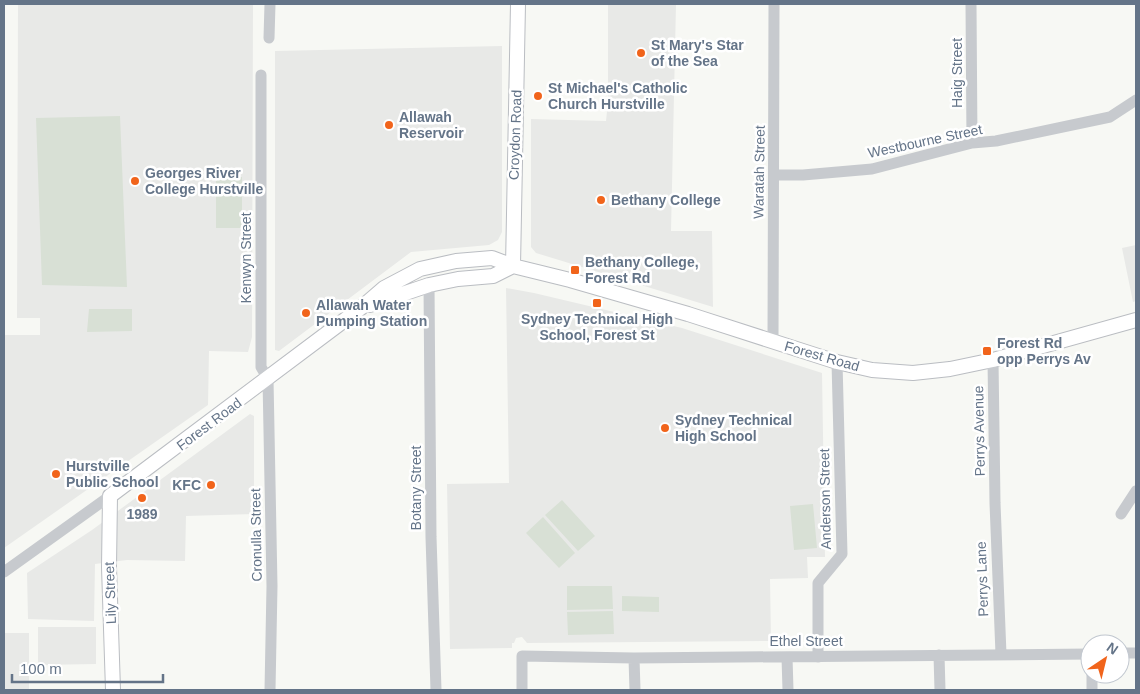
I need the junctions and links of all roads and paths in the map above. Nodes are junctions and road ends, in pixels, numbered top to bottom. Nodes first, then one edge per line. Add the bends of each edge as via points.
1 (270, 4) edge
2 (518, 4) edge
3 (774, 4) edge
4 (971, 4) edge
5 (269, 38) dead end
6 (261, 75) dead end
7 (1136, 100) edge
8 (972, 143) junction
9 (774, 175) junction
10 (513, 266) junction
11 (429, 285) junction
12 (362, 308) junction
13 (1136, 320) edge
14 (773, 342) junction
15 (993, 360) junction
16 (837, 362) junction
17 (268, 379) junction
18 (1136, 491) edge
19 (110, 496) junction
20 (995, 502) joint
21 (1120, 514) dead end
22 (4, 572) edge
23 (1001, 654) junction
24 (1080, 654) edge
25 (940, 655) junction
26 (787, 657) junction
27 (818, 657) junction
28 (634, 658) junction
29 (113, 690) edge
30 (270, 690) edge
31 (436, 690) edge
32 (522, 690) edge
33 (635, 690) edge
34 (788, 690) edge
35 (940, 690) edge

1 - 5 street
2 - 10 main road, Croydon Road
3 - 9 street, Waratah Street
4 - 8 street, Haig Street
6 - 17 street, Kenwyn Street via 261,367
7 - 8 street, Westbourne Street via 1110,117
8 - 9 street, Westbourne Street via 872,169
9 - 14 street, Waratah Street
10 - 11 main road, Forest Road via 493,276
10 - 12 main road, Forest Road via 492,258 428,267 384,288
10 - 14 main road, Forest Road via 641,300
11 - 12 main road, Forest Road
11 - 31 street, Botany Street
12 - 17 main road, Forest Road
13 - 15 main road, Forest Road
14 - 16 main road, Forest Road
15 - 16 main road, Forest Road via 913,373 872,370
15 - 20 street, Perrys Avenue
16 - 27 street, Anderson Street via 842,554 818,583
17 - 19 main road, Forest Road
17 - 30 street, Cronulla Street via 272,586
18 - 21 street
19 - 22 street, Forest Road
19 - 29 main road, Lily Street
20 - 23 street, Perrys Lane
23 - 24 street, Ethel Street
23 - 25 street, Ethel Street
25 - 27 street, Ethel Street
25 - 35 street
26 - 27 street, Ethel Street
26 - 28 street, Ethel Street
26 - 34 street
28 - 32 street, Ethel Street via 522,656
28 - 33 street

